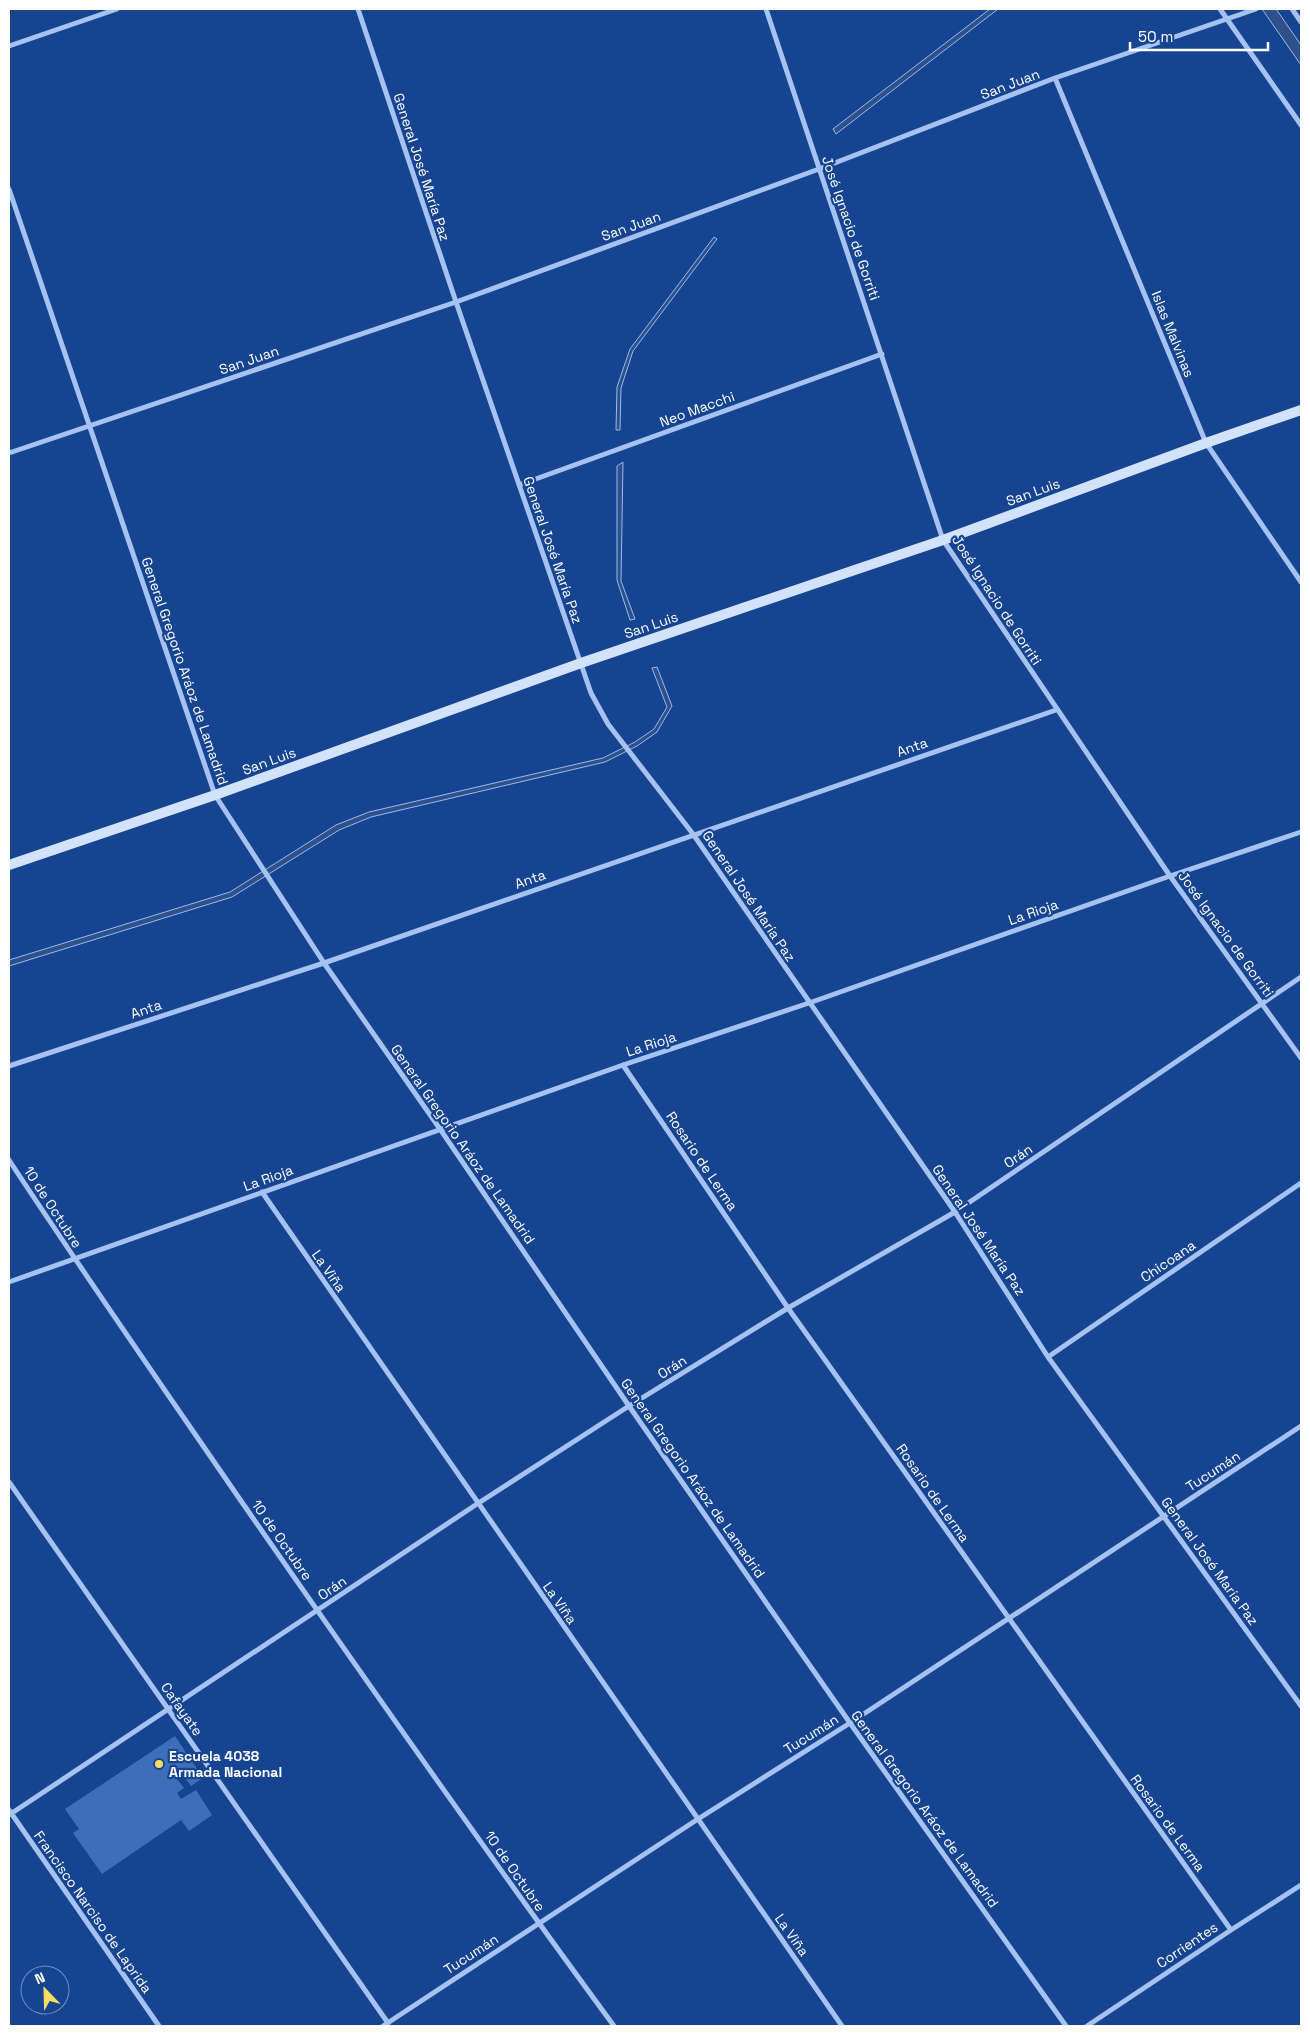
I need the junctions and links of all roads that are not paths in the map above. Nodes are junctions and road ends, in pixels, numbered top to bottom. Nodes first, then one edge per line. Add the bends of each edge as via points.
1 (117, 9) edge
2 (358, 9) edge
3 (766, 9) edge
4 (1220, 9) edge
5 (1256, 9) edge
6 (1292, 9) edge
7 (1227, 20) junction
8 (1301, 22) edge
9 (9, 46) edge
10 (1056, 78) junction
11 (1301, 125) edge
12 (819, 169) junction
13 (9, 189) edge
14 (456, 302) junction
15 (882, 354) junction
16 (1301, 410) edge
17 (89, 425) junction
18 (1206, 443) junction
19 (9, 453) edge
20 (519, 485) junction
21 (943, 540) junction
22 (1301, 582) edge
23 (581, 663) junction
24 (1056, 710) junction
25 (215, 795) junction
26 (1301, 832) edge
27 (693, 834) junction
28 (9, 865) edge
29 (1170, 876) junction
30 (324, 963) junction
31 (1301, 977) edge
32 (809, 1003) junction
33 (1263, 1003) junction
34 (1301, 1058) edge
35 (623, 1065) junction
36 (9, 1066) edge
37 (440, 1129) junction
38 (9, 1160) edge
39 (1301, 1183) edge
40 (262, 1192) junction
41 (955, 1212) junction
42 (75, 1260) junction
43 (9, 1282) edge
44 (788, 1308) junction
45 (1048, 1357) junction
46 (629, 1406) junction
47 (1301, 1426) edge
48 (9, 1482) edge
49 (477, 1504) junction
50 (1164, 1516) junction
51 (317, 1611) junction
52 (1008, 1618) junction
53 (1301, 1706) edge
54 (169, 1710) junction
55 (850, 1723) junction
56 (10, 1813) edge
57 (698, 1819) junction
58 (1301, 1885) edge
59 (538, 1924) junction
60 (1231, 1930) junction
61 (385, 2025) edge
62 (158, 2026) edge
63 (614, 2026) edge
64 (842, 2026) edge
65 (1066, 2026) edge
66 (1087, 2026) edge

1 - 9 street
2 - 14 street, General José María Paz
3 - 12 street, José Ignacio de Gorriti
4 - 7 street
5 - 7 street, San Juan
6 - 8 street
7 - 10 street, San Juan
7 - 11 street
10 - 12 street, San Juan
10 - 18 street, Islas Malvinas
12 - 14 street, San Juan
12 - 15 street, José Ignacio de Gorriti
13 - 17 street, General Gregorio Aráoz de Lamadrid
14 - 17 street, San Juan
14 - 20 street, General José María Paz
15 - 20 street, Neo Macchi
15 - 21 street, José Ignacio de Gorriti
16 - 18 street, San Luis
17 - 19 street, San Juan
17 - 25 street, General Gregorio Aráoz de Lamadrid
18 - 21 street, San Luis
18 - 22 street, Islas Malvinas
20 - 23 street, General José María Paz
21 - 23 street, San Luis
21 - 24 street, José Ignacio de Gorriti
23 - 25 street, San Luis
23 - 27 street, General José María Paz via 591,693 608,724
24 - 27 street, Anta
24 - 29 street, José Ignacio de Gorriti
25 - 28 street, San Luis
25 - 30 street, General Gregorio Aráoz de Lamadrid
26 - 29 street, La Rioja
27 - 30 street, Anta
27 - 32 street, General José María Paz
29 - 32 street, La Rioja
29 - 33 street, José Ignacio de Gorriti
30 - 36 street, Anta
30 - 37 street, General Gregorio Aráoz de Lamadrid
31 - 33 street, Orán
32 - 35 street, La Rioja
32 - 41 street, General José María Paz
33 - 34 street, José Ignacio de Gorriti
33 - 41 street, Orán
35 - 37 street, La Rioja
35 - 44 street, Rosario de Lerma
37 - 40 street, La Rioja
37 - 46 street, General Gregorio Aráoz de Lamadrid
38 - 42 street, 10 de Octubre
39 - 45 street, Chicoana
40 - 42 street, La Rioja
40 - 49 street, La Viña
41 - 44 street, Orán
41 - 45 street, General José María Paz
42 - 43 street, La Rioja
42 - 51 street, 10 de Octubre
44 - 46 street, Orán
44 - 52 street, Rosario de Lerma
45 - 50 street, General José María Paz
46 - 49 street, Orán
46 - 55 street, General Gregorio Aráoz de Lamadrid
47 - 50 street, Tucumán
48 - 54 street, Cafayate
49 - 51 street, Orán
49 - 57 street, La Viña
50 - 52 street, Tucumán
50 - 53 street, General José María Paz
51 - 54 street, Orán
51 - 59 street, 10 de Octubre
52 - 55 street, Tucumán
52 - 60 street, Rosario de Lerma
54 - 56 street, Orán
54 - 61 street, Cafayate
55 - 57 street, Tucumán
55 - 65 street, General Gregorio Aráoz de Lamadrid
56 - 62 street, Francisco Narciso de Laprida
57 - 59 street, Tucumán
57 - 64 street, La Viña
58 - 60 street, Corrientes
59 - 61 street, Tucumán
59 - 63 street, 10 de Octubre
60 - 66 street, Corrientes

